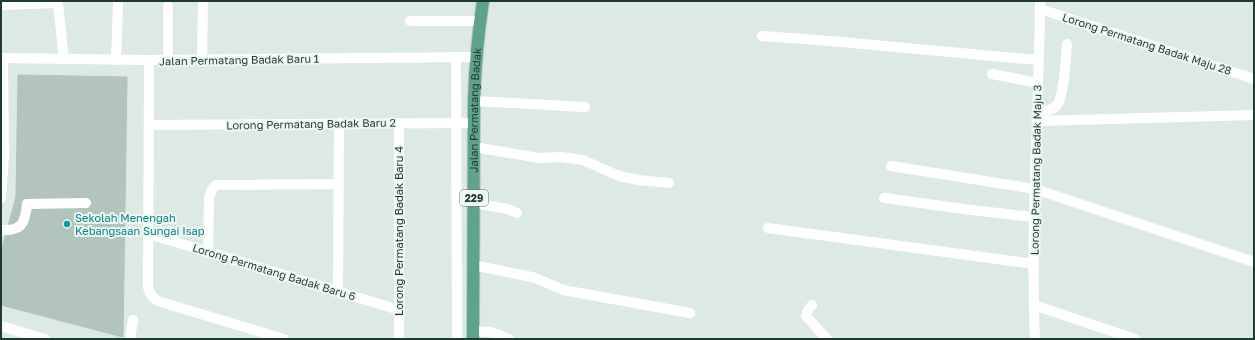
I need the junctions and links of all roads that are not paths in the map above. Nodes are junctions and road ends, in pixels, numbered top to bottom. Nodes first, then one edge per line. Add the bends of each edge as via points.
1 (203, 1) edge
2 (483, 1) edge
3 (1, 5) edge
4 (118, 5) dead end
5 (1040, 5) edge
6 (168, 6) dead end
7 (410, 21) dead end
8 (480, 21) junction
9 (762, 36) dead end
10 (1067, 44) dead end
11 (456, 57) junction
12 (476, 57) junction
13 (2, 58) edge
14 (64, 59) junction
15 (116, 60) junction
16 (149, 60) junction
17 (168, 60) junction
18 (202, 60) junction
19 (1038, 60) junction
20 (992, 74) dead end
21 (1254, 79) edge
22 (1038, 83) junction
23 (474, 101) junction
24 (585, 107) dead end
25 (1254, 115) edge
26 (1037, 118) junction
27 (399, 123) junction
28 (455, 123) junction
29 (474, 123) junction
30 (339, 124) junction
31 (149, 126) junction
32 (3, 128) edge
33 (474, 148) junction
34 (891, 166) dead end
35 (339, 184) junction
36 (669, 184) dead end
37 (1035, 189) junction
38 (1, 195) edge
39 (884, 198) dead end
40 (86, 203) dead end
41 (474, 203) junction
42 (517, 214) dead end
43 (1034, 217) junction
44 (768, 228) dead end
45 (1, 230) edge
46 (149, 234) junction
47 (208, 253) junction
48 (1254, 262) edge
49 (1034, 264) junction
50 (473, 265) junction
51 (338, 291) junction
52 (812, 305) dead end
53 (1034, 305) junction
54 (399, 310) junction
55 (690, 313) dead end
56 (134, 320) dead end
57 (1, 326) edge
58 (473, 335) edge
59 (45, 339) edge
60 (130, 339) edge
61 (284, 339) edge
62 (399, 339) edge
63 (457, 339) edge
64 (509, 339) edge
65 (827, 339) edge
66 (1035, 339) edge
67 (1135, 339) edge

1 - 18 street
2 - 8 main road, Jalan Permatang Badak / 229
3 - 14 street via 56,3
4 - 15 street
5 - 19 street, Lorong Permatang Badak Maju 3
5 - 21 street, Lorong Permatang Badak Maju 28
6 - 17 street
7 - 8 street
8 - 12 main road, Jalan Permatang Badak / 229
9 - 19 street
10 - 26 street via 1058,104
11 - 12 street, Jalan Permatang Badak Baru 1
11 - 18 street, Jalan Permatang Badak Baru 1
11 - 28 street
12 - 23 main road, Jalan Permatang Badak / 229
13 - 14 street, Jalan Permatang Badak Baru 1
13 - 32 street
14 - 15 street, Jalan Permatang Badak Baru 1
15 - 16 street, Jalan Permatang Badak Baru 1
16 - 17 street, Jalan Permatang Badak Baru 1
16 - 31 street
17 - 18 street, Jalan Permatang Badak Baru 1
19 - 22 street, Lorong Permatang Badak Maju 3
20 - 22 street
22 - 26 street, Lorong Permatang Badak Maju 3
23 - 24 street
23 - 29 main road, Jalan Permatang Badak / 229
25 - 26 street
26 - 37 street, Lorong Permatang Badak Maju 3
27 - 28 street, Lorong Permatang Badak Baru 2
27 - 30 street, Lorong Permatang Badak Baru 2
27 - 54 street, Lorong Permatang Badak Baru 4
28 - 29 street, Lorong Permatang Badak Baru 2
28 - 63 street
29 - 33 main road, Jalan Permatang Badak / 229
30 - 31 street, Lorong Permatang Badak Baru 2
30 - 35 street
31 - 46 street
32 - 38 street via 4,174
33 - 36 street via 539,158 562,157 583,160 619,176
33 - 41 main road, Jalan Permatang Badak / 229
34 - 37 street
35 - 47 street via 216,185 209,198
35 - 51 street
37 - 43 street, Lorong Permatang Badak Maju 3
37 - 48 street
39 - 43 street
40 - 45 street via 27,204 21,226 17,229
41 - 42 street via 508,209
41 - 50 main road, Jalan Permatang Badak / 229
43 - 49 street, Lorong Permatang Badak Maju 3
44 - 49 street
46 - 47 street, Lorong Permatang Badak Baru 6
46 - 61 street via 148,287 156,300
47 - 51 street, Lorong Permatang Badak Baru 6
49 - 53 street, Lorong Permatang Badak Maju 3
50 - 55 street via 536,278 563,290
50 - 58 main road, Jalan Permatang Badak / 229
51 - 54 street, Lorong Permatang Badak Baru 6
52 - 65 street via 806,316
53 - 66 street, Lorong Permatang Badak Maju 3
53 - 67 street
54 - 62 street, Lorong Permatang Badak Baru 4
56 - 60 street
57 - 59 street
58 - 64 street via 491,332

